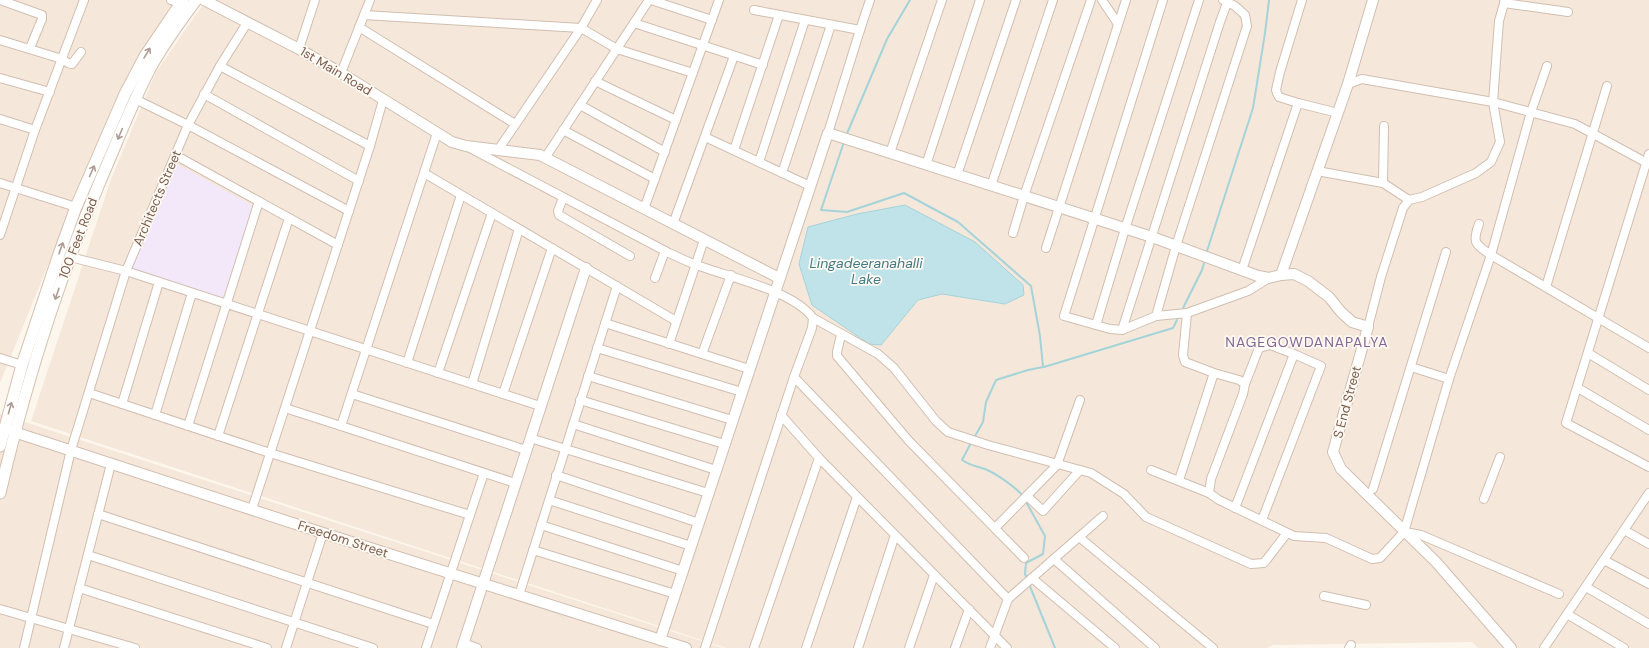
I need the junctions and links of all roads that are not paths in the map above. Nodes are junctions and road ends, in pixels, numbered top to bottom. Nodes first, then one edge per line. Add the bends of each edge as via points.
1 (0, 0) edge
2 (84, 0) edge
3 (204, 0) edge
4 (315, 0) edge
5 (370, 0) edge
6 (597, 0) edge
7 (650, 0) edge
8 (719, 0) edge
9 (870, 0) edge
10 (942, 0) edge
11 (980, 0) edge
12 (1016, 0) edge
13 (1053, 0) edge
14 (1091, 0) edge
15 (1102, 0) edge
16 (1126, 0) edge
17 (1163, 0) edge
18 (1198, 0) edge
19 (1302, 0) edge
20 (1373, 0) edge
21 (184, 2) edge
22 (1230, 2) edge
23 (1504, 2) edge
24 (754, 10) dead end
25 (1568, 12) dead end
26 (364, 15) junction
27 (779, 15) junction
28 (712, 20) junction
29 (805, 20) junction
30 (247, 23) junction
31 (634, 23) junction
32 (1118, 24) junction
33 (831, 25) junction
34 (359, 27) junction
35 (581, 28) junction
36 (860, 30) junction
37 (0, 40) edge
38 (703, 45) junction
39 (30, 48) junction
40 (299, 49) junction
41 (617, 49) junction
42 (81, 52) dead end
43 (734, 56) junction
44 (62, 59) junction
45 (763, 65) junction
46 (220, 66) junction
47 (1548, 66) dead end
48 (341, 73) junction
49 (693, 74) junction
50 (0, 78) edge
51 (595, 81) junction
52 (1348, 84) junction
53 (1607, 86) dead end
54 (50, 92) junction
55 (204, 94) junction
56 (135, 99) junction
57 (383, 100) junction
58 (1493, 102) junction
59 (1298, 103) junction
60 (580, 105) junction
61 (1531, 112) junction
62 (1338, 114) junction
63 (0, 119) edge
64 (676, 120) junction
65 (515, 124) junction
66 (188, 125) junction
67 (1384, 126) dead end
68 (35, 130) junction
69 (563, 130) junction
70 (436, 133) junction
71 (828, 133) junction
72 (1592, 133) junction
73 (705, 137) junction
74 (370, 146) junction
75 (466, 146) junction
76 (498, 150) junction
77 (734, 150) junction
78 (665, 152) junction
79 (890, 153) junction
80 (1649, 154) edge
81 (176, 155) junction
82 (545, 158) junction
83 (759, 162) junction
84 (1648, 164) edge
85 (926, 165) junction
86 (1317, 171) junction
87 (424, 173) junction
88 (782, 173) junction
89 (957, 175) junction
90 (655, 179) junction
91 (359, 180) junction
92 (0, 183) edge
93 (1383, 183) junction
94 (810, 186) junction
95 (992, 186) junction
96 (16, 188) junction
97 (461, 195) junction
98 (1024, 196) junction
99 (563, 198) junction
100 (1409, 200) junction
101 (259, 201) junction
102 (76, 207) junction
103 (1058, 207) junction
104 (644, 210) junction
105 (349, 211) junction
106 (492, 213) junction
107 (289, 218) junction
108 (1094, 219) junction
109 (673, 224) junction
110 (1479, 224) dead end
111 (519, 229) junction
112 (1125, 229) junction
113 (1013, 233) dead end
114 (0, 235) edge
115 (1152, 237) junction
116 (704, 240) junction
117 (338, 245) junction
118 (1176, 246) junction
119 (552, 248) junction
120 (1046, 248) dead end
121 (665, 251) junction
122 (1446, 252) dead end
123 (1491, 255) junction
124 (630, 256) dead end
125 (70, 257) junction
126 (695, 265) junction
127 (586, 268) junction
128 (1242, 270) junction
129 (126, 271) junction
130 (731, 275) junction
131 (1281, 275) junction
132 (655, 278) dead end
133 (779, 278) junction
134 (1269, 278) junction
135 (158, 282) junction
136 (616, 286) junction
137 (1546, 287) junction
138 (774, 292) junction
139 (192, 293) junction
140 (225, 304) junction
141 (1187, 313) junction
142 (258, 314) junction
143 (1156, 316) junction
144 (813, 318) junction
145 (1599, 319) junction
146 (676, 321) junction
147 (605, 323) junction
148 (1096, 325) junction
149 (1368, 327) junction
150 (1122, 330) junction
151 (310, 331) junction
152 (841, 335) junction
153 (669, 344) junction
154 (597, 348) junction
155 (1649, 348) edge
156 (366, 350) junction
157 (1588, 353) junction
158 (702, 354) junction
159 (1294, 354) junction
160 (0, 358) edge
161 (407, 363) junction
162 (22, 365) junction
163 (1411, 367) junction
164 (749, 369) junction
165 (438, 373) junction
166 (1214, 373) junction
167 (588, 376) junction
168 (794, 377) junction
169 (1449, 379) junction
170 (472, 384) junction
171 (1245, 384) junction
172 (1578, 388) junction
173 (1649, 390) edge
174 (742, 392) junction
175 (89, 393) junction
176 (352, 394) junction
177 (503, 394) junction
178 (580, 400) junction
179 (1080, 400) dead end
180 (122, 404) junction
181 (540, 406) junction
182 (285, 408) junction
183 (155, 415) junction
184 (781, 415) junction
185 (732, 420) junction
186 (573, 424) junction
187 (188, 426) junction
188 (341, 426) junction
189 (6, 430) edge
190 (1649, 430) edge
191 (218, 436) junction
192 (530, 438) junction
193 (724, 444) junction
194 (0, 446) edge
195 (565, 448) junction
196 (71, 450) junction
197 (526, 450) junction
198 (270, 453) junction
199 (1500, 457) dead end
200 (819, 458) junction
201 (111, 464) junction
202 (1057, 465) junction
203 (1649, 467) edge
204 (716, 470) junction
205 (1080, 470) junction
206 (1151, 470) dead end
207 (484, 473) junction
208 (556, 476) junction
209 (1179, 480) junction
210 (515, 483) junction
211 (1373, 489) dead end
212 (0, 493) edge
213 (708, 493) junction
214 (1209, 493) junction
215 (1649, 493) edge
216 (1027, 496) junction
217 (857, 497) junction
218 (1484, 499) dead end
219 (549, 500) junction
220 (1646, 505) edge
221 (1235, 508) junction
222 (252, 509) junction
223 (98, 514) junction
224 (470, 515) junction
225 (1103, 516) dead end
226 (1262, 520) junction
227 (699, 523) junction
228 (541, 525) junction
229 (995, 528) junction
230 (1624, 530) junction
231 (1404, 532) junction
232 (323, 533) junction
233 (1287, 533) junction
234 (896, 535) junction
235 (1079, 537) junction
236 (1649, 544) edge
237 (691, 546) junction
238 (533, 550) junction
239 (88, 555) junction
240 (1024, 558) dead end
241 (1054, 559) junction
242 (1604, 560) junction
243 (683, 570) junction
244 (451, 574) junction
245 (934, 575) junction
246 (1032, 578) junction
247 (307, 582) junction
248 (483, 584) junction
249 (1649, 584) edge
250 (1586, 587) junction
251 (79, 588) junction
252 (675, 594) junction
253 (1560, 594) dead end
254 (519, 595) junction
255 (1324, 596) dead end
256 (1008, 599) junction
257 (1366, 605) dead end
258 (0, 609) edge
259 (968, 609) junction
260 (1567, 614) junction
261 (31, 618) junction
262 (294, 623) junction
263 (434, 624) junction
264 (1649, 624) edge
265 (69, 628) junction
266 (995, 636) junction
267 (659, 644) edge
268 (463, 646) edge
269 (24, 648) edge
270 (64, 648) edge
271 (135, 648) edge
272 (267, 648) edge
273 (286, 648) edge
274 (373, 648) edge
275 (426, 648) edge
276 (477, 648) edge
277 (686, 648) edge
278 (705, 648) edge
279 (754, 648) edge
280 (806, 648) edge
281 (858, 648) edge
282 (909, 648) edge
283 (955, 648) edge
284 (990, 648) edge
285 (1007, 648) edge
286 (1115, 648) edge
287 (1155, 648) edge
288 (1213, 648) edge
289 (1510, 648) edge
290 (1544, 648) edge
291 (1624, 648) edge

1 - 39 street via 42,15
2 - 44 street
3 - 30 street, 1st Main Road
4 - 40 street
5 - 26 street
6 - 35 street
7 - 28 street
7 - 31 street
8 - 28 street
9 - 36 street
10 - 79 street
11 - 85 street
12 - 89 street
13 - 95 street
14 - 98 street
15 - 32 street
16 - 32 street
17 - 108 street
18 - 112 street
19 - 59 street via 1276,90 1279,97
20 - 52 street
21 - 56 main road, 100 Feet Road
102 -> 21 main road, 100 Feet Road via 141,63 162,29
22 - 115 street via 1220,22
22 - 118 street via 1245,14 1247,26
23 - 25 street
23 - 58 street via 1499,21
24 - 27 street
26 - 34 street
26 - 35 street
27 - 29 street
27 - 45 street
28 - 38 street
29 - 33 street
29 - 83 street
30 - 40 street, 1st Main Road
30 - 46 street, Architects Street
31 - 38 street
31 - 41 street
32 - 103 street
33 - 36 street
33 - 88 street
34 - 48 street
34 - 65 street
35 - 41 street
35 - 65 street
36 - 71 street
37 - 39 street
38 - 43 street
38 - 49 street
39 - 44 street
40 - 48 street, 1st Main Road
41 - 49 street
41 - 51 street
42 - 44 street via 72,64
43 - 45 street
43 - 73 street
44 - 54 street
45 - 77 street
46 - 55 street, Architects Street
46 - 74 street
47 - 61 street
48 - 57 street, 1st Main Road
49 - 64 street
50 - 54 street
51 - 60 street
51 - 64 street
52 - 58 street via 1362,79
52 - 62 street
53 - 72 street
54 - 68 street
55 - 66 street, Architects Street
55 - 91 street
56 - 66 street
56 -> 125 main road, 100 Feet Road
57 - 70 street, 1st Main Road
57 - 74 street
58 - 61 street
58 - 100 street via 1500,142 1491,162 1476,173 1422,197
59 - 62 street
59 - 128 street
60 - 69 street
60 - 78 street
61 - 72 street via 1575,124
61 - 123 street
62 - 86 street
63 - 68 street
64 - 78 street
65 - 76 street
66 - 81 street, Architects Street
66 - 105 street
67 - 93 street
68 - 96 street
69 - 82 street
69 - 90 street
70 - 75 street, 1st Main Road
70 - 87 street
71 - 79 street
71 - 94 street
72 - 84 street
72 - 137 street
73 - 77 street
73 - 109 street
74 - 91 street
75 - 76 street, 1st Main Road
75 - 99 street
76 - 82 street, 1st Main Road via 540,155
77 - 83 street
78 - 90 street
79 - 85 street
80 - 84 street
81 - 101 street
81 - 129 street, Architects Street
82 - 104 street, 1st Main Road
83 - 88 street
84 - 145 street
85 - 89 street
86 - 93 street
86 - 131 street
87 - 97 street
87 - 156 street
88 - 94 street
89 - 95 street
90 - 104 street
91 - 105 street
92 - 96 street
93 - 100 street
94 - 133 street
95 - 98 street
96 - 102 street
96 - 114 street
97 - 106 street
97 - 161 street
98 - 103 street
98 - 113 street
99 - 121 street
99 - 124 street via 558,214
100 - 149 street, S End Street via 1403,208
101 - 107 street
101 - 140 street
162 -> 102 main road, 100 Feet Road
103 - 108 street
103 - 120 street
104 - 109 street, 1st Main Road
105 - 117 street
106 - 111 street
106 - 165 street
107 - 117 street
107 - 142 street
108 - 112 street
108 - 148 street via 1064,316
109 - 116 street, 1st Main Road
110 - 123 street via 1474,240 1476,245
111 - 119 street
111 - 170 street
112 - 115 street
112 - 148 street
115 - 118 street
115 - 150 street
116 - 126 street
116 - 133 street, 1st Main Road
117 - 151 street
118 - 128 street
118 - 143 street
119 - 127 street
119 - 177 street
121 - 126 street
121 - 132 street
122 - 163 street
123 - 137 street
123 - 169 street
125 - 129 street
125 -> 189 main road, 100 Feet Road via 32,368
126 - 130 street
126 - 146 street
127 - 136 street
127 - 181 street
128 - 134 street
129 - 135 street
129 - 175 street, Architects Street
130 - 138 street
130 - 158 street
131 - 134 street
131 - 149 street via 1294,274 1308,281 1329,297 1352,322
133 - 138 street
134 - 141 street via 1248,291
135 - 139 street
135 - 180 street
136 - 146 street
136 - 147 street
137 - 145 street
138 - 144 street via 807,310
138 - 164 street
139 - 140 street
139 - 183 street
140 - 142 street
140 - 187 street
141 - 143 street
141 - 166 street via 1183,355 1185,362
142 - 151 street
142 - 191 street
143 - 150 street
144 - 152 street
144 - 168 street via 812,328
145 - 155 street
145 - 157 street
146 - 153 street
147 - 153 street
147 - 154 street
148 - 150 street
149 - 231 street, S End Street via 1333,452 1341,469
151 - 156 street
151 - 182 street
152 - 202 street via 878,354 894,368 936,421 948,432
152 - 229 street via 836,352 838,356 909,441
153 - 158 street
154 - 167 street
154 - 174 street
156 - 161 street
156 - 176 street
157 - 172 street
157 - 173 street
158 - 164 street
159 - 171 street via 1270,345 1259,348
159 - 221 street
159 - 226 street via 1321,366
160 - 162 street
161 - 165 street
189 -> 162 main road, 100 Feet Road
163 - 169 street
163 - 211 street
164 - 174 street
165 - 170 street
166 - 171 street
166 - 209 street
167 - 178 street
167 - 185 street
168 - 184 street
168 - 256 street
169 - 231 street
170 - 177 street
171 - 214 street via 1211,480
172 - 190 street
172 - 203 street via 1566,423
174 - 185 street
175 - 180 street
175 - 196 street, Architects Street
176 - 188 street
176 - 197 street
177 - 181 street
178 - 186 street
178 - 193 street
179 - 202 street
180 - 183 street
181 - 192 street
182 - 188 street
182 - 198 street
183 - 187 street
184 - 200 street
184 - 278 street
185 - 193 street
186 - 195 street
186 - 204 street
187 - 191 street
188 - 207 street
189 - 194 main road, 100 Feet Road
189 - 196 street, Freedom Street
189 - 212 main road, 100 Feet Road
191 - 198 street
192 - 195 street
192 - 197 street
193 - 204 street
195 - 208 street
195 - 213 street
196 - 201 street, Freedom Street
196 - 261 street, Architects Street
197 - 210 street
198 - 222 street
198 - 224 street
199 - 218 street
200 - 217 street
200 - 279 street
201 - 222 street, Freedom Street
201 - 223 street
202 - 205 street
202 - 216 street
204 - 213 street
205 - 216 street via 1043,511
205 - 233 street via 1091,473 1124,494 1146,517 1252,564 1264,563
206 - 209 street
207 - 210 street
207 - 224 street
208 - 219 street
208 - 227 street
209 - 214 street
210 - 248 street
213 - 227 street
214 - 221 street
215 - 220 street
216 - 229 street
217 - 234 street
217 - 280 street
219 - 228 street
219 - 237 street
220 - 230 street
221 - 226 street
222 - 232 street, Freedom Street
223 - 239 street
223 - 247 street
224 - 244 street
225 - 235 street
226 - 233 street
227 - 237 street
228 - 238 street
228 - 243 street
229 - 240 street
230 - 236 street
230 - 242 street
231 - 233 street via 1380,558 1376,559 1326,538 1294,536
231 - 253 street via 1421,535
231 - 289 street, S End Street via 1436,562
232 - 244 street, Freedom Street
232 - 247 street
234 - 245 street
234 - 281 street
235 - 241 street
235 - 288 street
237 - 243 street
238 - 252 street
238 - 254 street
239 - 251 street
239 - 262 street
241 - 246 street
241 - 287 street
242 - 249 street
242 - 250 street
243 - 252 street
244 - 248 street, Freedom Street
244 - 263 street
245 - 259 street
245 - 282 street
246 - 256 street
246 - 286 street
247 - 262 street
247 - 263 street
248 - 254 street, Freedom Street
248 - 268 street
250 - 260 street
250 - 264 street
251 - 265 street
251 - 272 street
252 - 267 street
254 - 267 street, Freedom Street
255 - 257 street
256 - 266 street
258 - 261 street
259 - 266 street
259 - 283 street
260 - 290 street
260 - 291 street
261 - 265 street
261 - 269 street, Architects Street
262 - 273 street
262 - 274 street
263 - 275 street
265 - 270 street
265 - 271 street
266 - 284 street
266 - 285 street
267 - 277 street, Freedom Street
268 - 276 street

